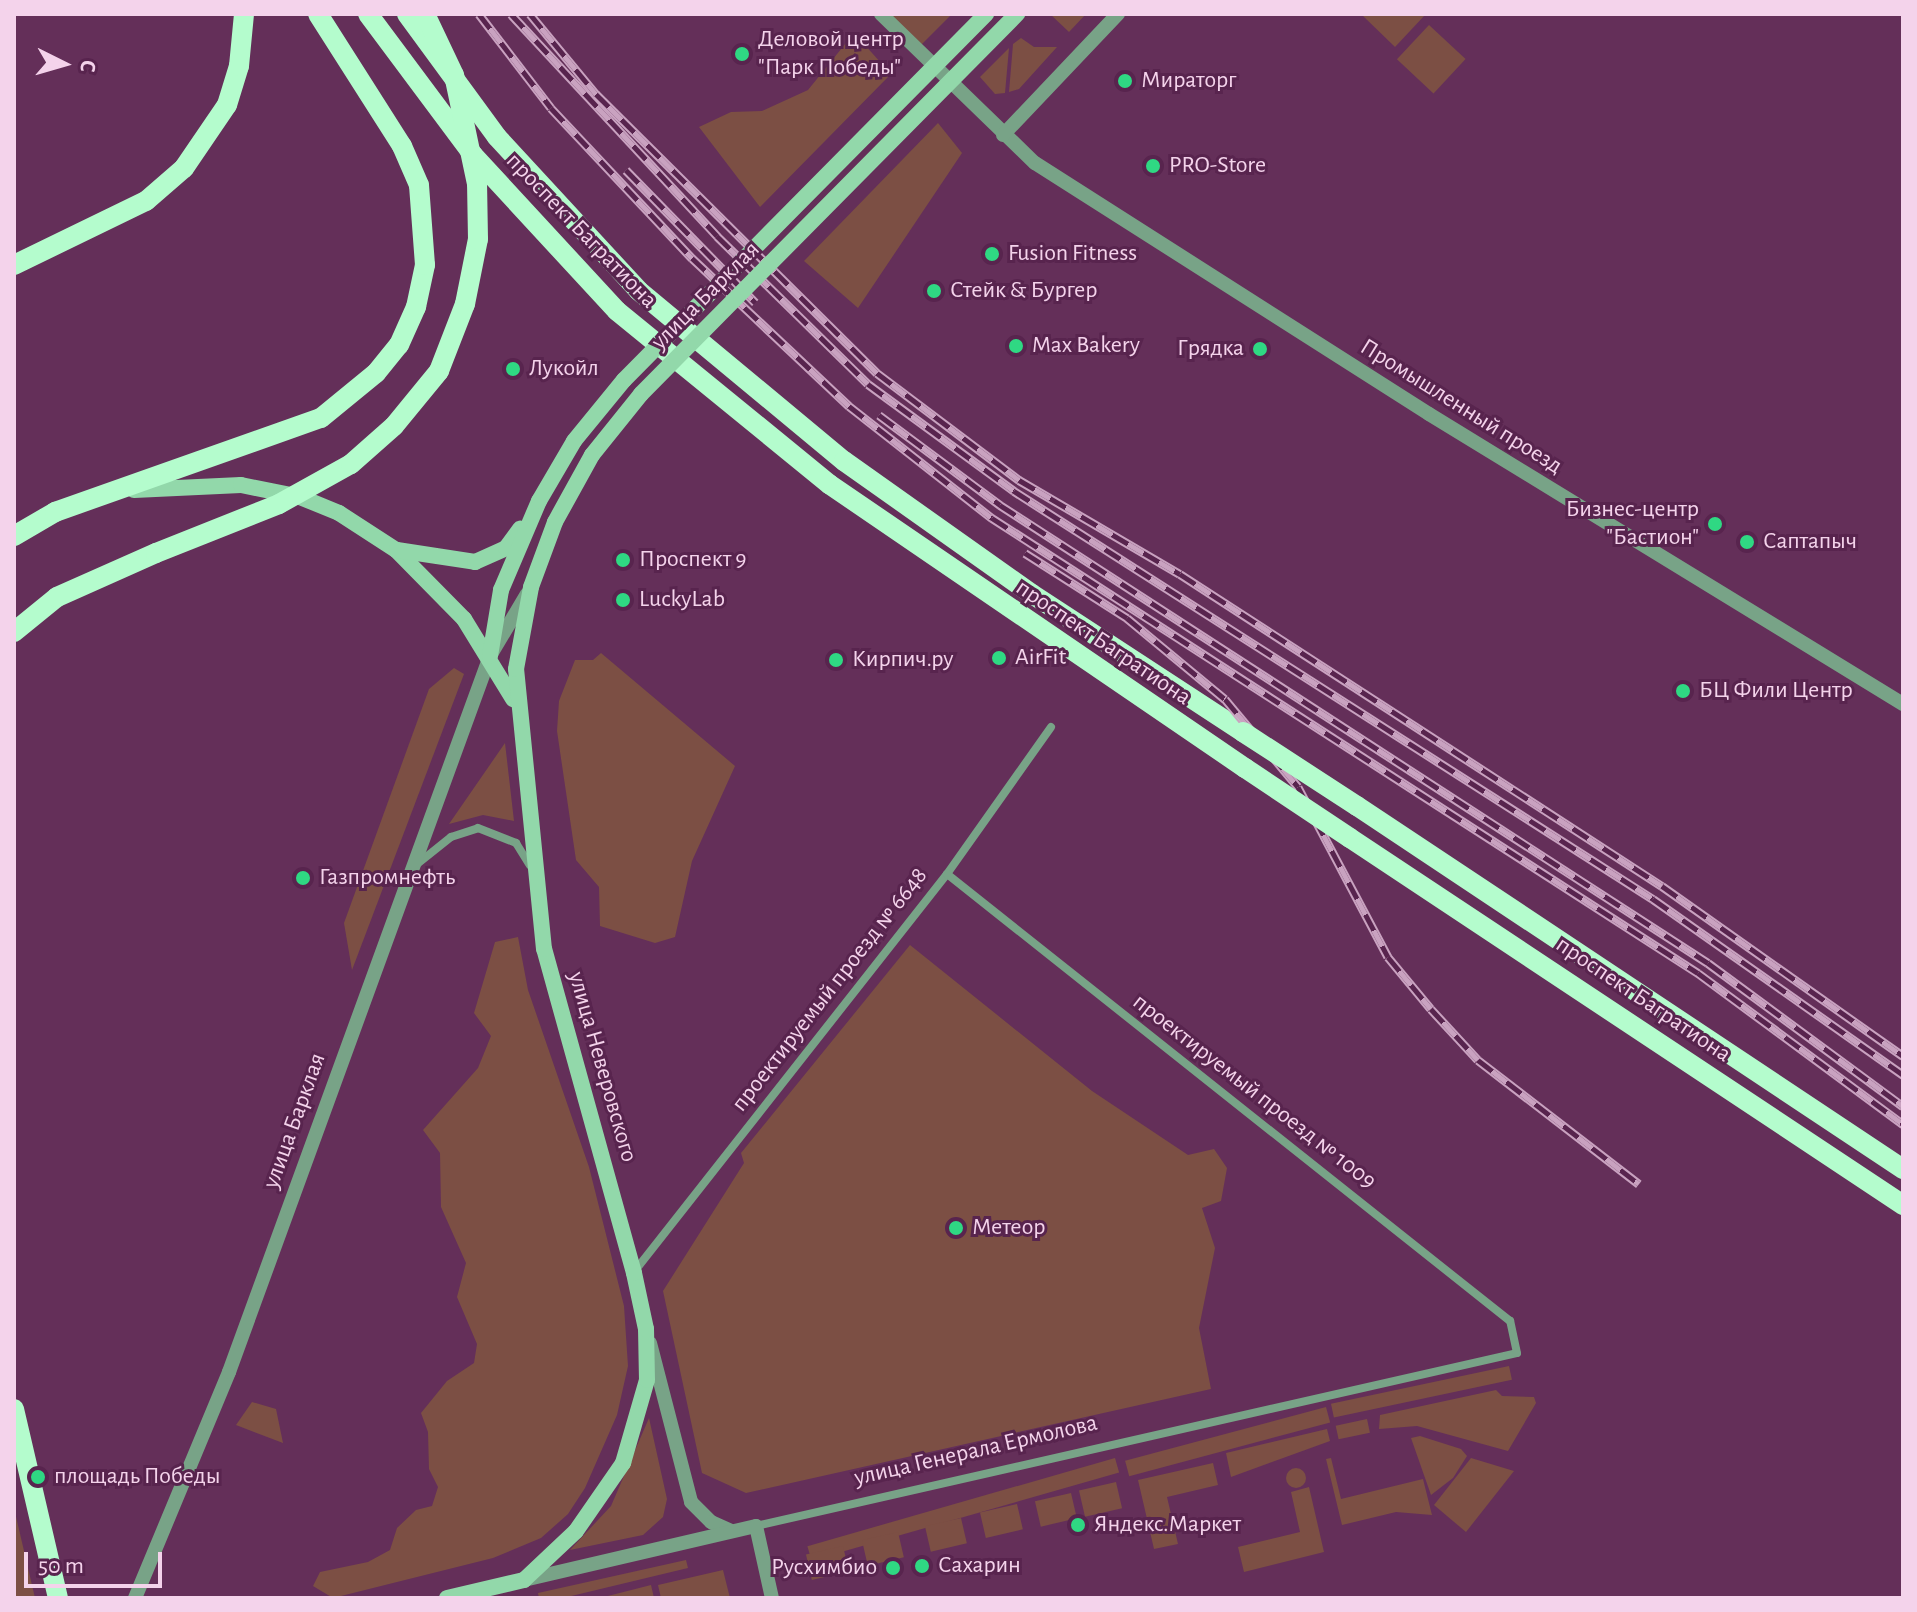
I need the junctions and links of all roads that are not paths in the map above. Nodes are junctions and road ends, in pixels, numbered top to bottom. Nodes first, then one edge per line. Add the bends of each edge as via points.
1 (244, 14) edge
2 (318, 14) edge
3 (368, 14) edge
4 (407, 14) edge
5 (425, 14) edge
6 (881, 14) edge
7 (986, 14) edge
8 (1017, 14) edge
9 (1118, 14) edge
10 (1003, 135) junction
11 (14, 265) edge
12 (104, 494) junction
13 (539, 501) junction
14 (14, 536) edge
15 (396, 550) junction
16 (531, 587) junction
17 (14, 632) edge
18 (490, 656) junction
19 (1903, 704) edge
20 (517, 708) junction
21 (1051, 727) dead end
22 (415, 865) junction
23 (534, 874) junction
24 (947, 874) junction
25 (1903, 1169) edge
26 (1903, 1205) edge
27 (634, 1273) junction
28 (646, 1329) junction
29 (1517, 1353) joint
30 (14, 1409) edge
31 (756, 1526) junction
32 (732, 1531) junction
33 (524, 1580) junction
34 (60, 1596) edge
35 (135, 1598) edge
36 (447, 1598) edge
37 (772, 1598) edge

1 - 11 main road via 239,66 227,105 184,168 146,201
2 - 12 main road via 402,146 419,185 425,265 410,320 376,373 321,418 282,436
3 - 26 main road, проспект Багратиона, bridge via 473,155 617,311 829,484
4 - 25 main road, проспект Багратиона, bridge via 497,137 639,291 844,461 1032,594
5 - 17 main road, bridge via 454,75 477,184 478,239 465,304 439,371 394,426 351,464 279,504 57,597
6 - 10 street, Промышленный проезд
7 - 13 main road, улица Барклая, bridge via 624,380 574,441
8 - 16 main road, улица Барклая, bridge via 641,394 572,488
9 - 10 street
10 - 19 street, Промышленный проезд via 1035,163 1319,345
12 - 14 main road via 55,512
12 - 15 main road via 194,484 241,485 326,508
13 - 15 main road via 506,548 475,562
13 - 18 main road, улица Барклая via 501,590
15 - 18 main road via 464,619
16 - 18 street, улица Барклая
16 - 20 main road, улица Неверовского via 518,651
18 - 20 main road
18 - 22 street, улица Барклая
20 - 23 main road, улица Неверовского
21 - 24 street, проектируемый проезд № 6648
22 - 23 street via 451,837 478,828 516,843
22 - 35 street, улица Барклая via 229,1372
23 - 27 main road, улица Неверовского via 552,994 593,1115
24 - 27 street, проектируемый проезд № 6648
24 - 29 street, проектируемый проезд № 1009 via 1510,1321
27 - 28 main road, улица Неверовского
28 - 32 street, улица Неверовского via 691,1502 711,1522
28 - 33 main road via 643,1404 623,1463 595,1509
29 - 31 street, улица Генерала Ермолова
30 - 34 main road
31 - 32 street, улица Генерала Ермолова
31 - 37 street
32 - 33 street, улица Генерала Ермолова
33 - 36 main road, улица Генерала Ермолова

